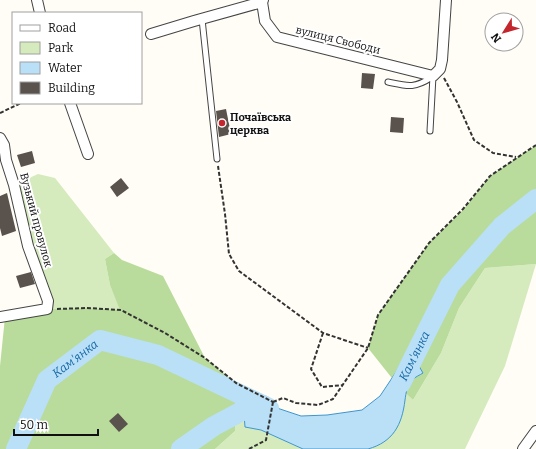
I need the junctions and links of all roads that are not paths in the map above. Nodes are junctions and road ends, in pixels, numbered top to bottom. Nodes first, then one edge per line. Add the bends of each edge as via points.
1 (37, 0) edge
2 (446, 0) edge
3 (262, 1) edge
4 (40, 12) edge
5 (202, 19) junction
6 (151, 34) dead end
7 (436, 72) junction
8 (388, 82) dead end
9 (70, 104) edge
10 (430, 131) dead end
11 (0, 138) edge
12 (88, 154) dead end
13 (217, 159) road end
14 (0, 317) edge
15 (536, 431) edge
16 (523, 449) edge

1 - 4 street
2 - 7 street via 442,60
3 - 5 street
3 - 7 street, вулиця Свободи via 265,21 277,37
5 - 6 street
5 - 13 lane
7 - 8 lane via 422,84 407,86
7 - 10 lane
9 - 12 street
11 - 14 street, Вузький провулок via 4,144 28,246 48,300 47,309
15 - 16 street

